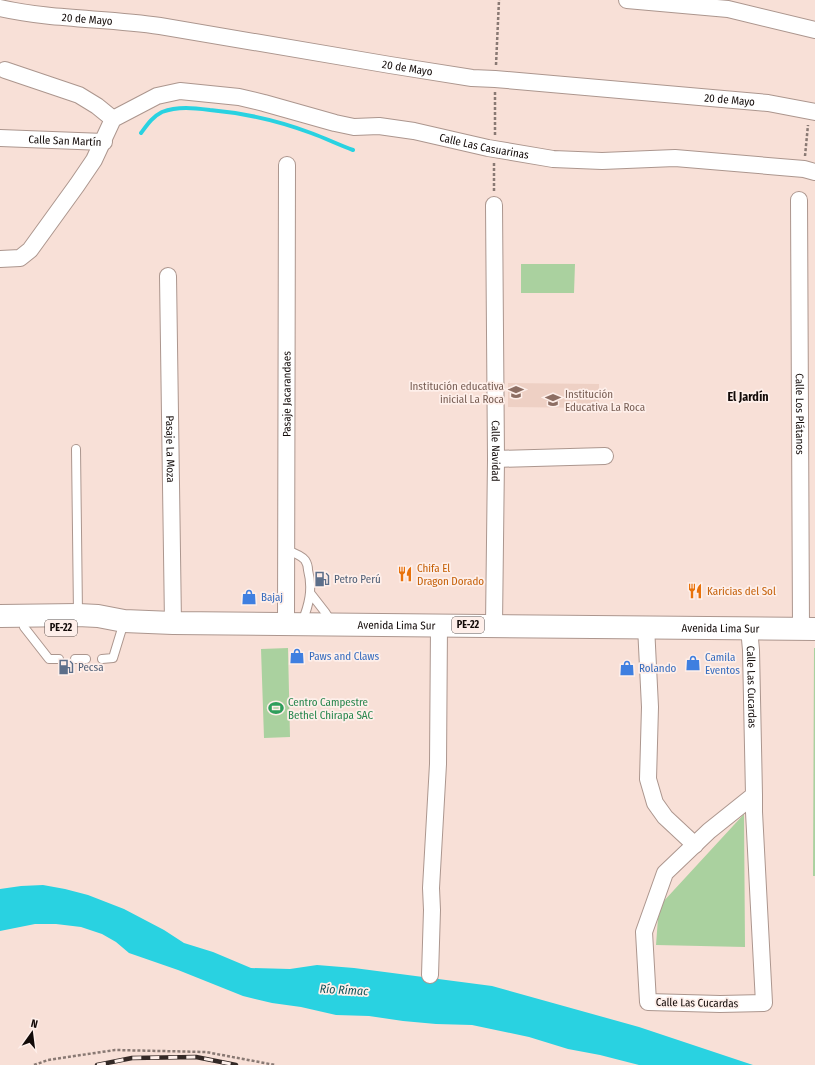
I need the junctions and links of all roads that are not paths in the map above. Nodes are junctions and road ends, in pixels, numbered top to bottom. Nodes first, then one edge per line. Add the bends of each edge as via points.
1 (627, 0) edge
2 (2, 7) edge
3 (815, 30) edge
4 (5, 70) dead end
5 (812, 111) edge
6 (113, 119) junction
7 (0, 138) edge
8 (104, 142) junction
9 (287, 164) dead end
10 (809, 170) edge
11 (799, 200) dead end
12 (494, 205) dead end
13 (0, 259) edge
14 (168, 276) dead end
15 (76, 448) dead end
16 (605, 456) dead end
17 (496, 459) junction
18 (286, 550) junction
19 (311, 594) junction
20 (78, 615) junction
21 (0, 616) edge
22 (123, 621) junction
23 (173, 622) junction
24 (294, 623) junction
25 (332, 624) junction
26 (439, 625) junction
27 (494, 625) junction
28 (646, 626) junction
29 (24, 627) junction
30 (749, 628) junction
31 (808, 628) edge
32 (0, 629) edge
33 (58, 659) dead end
34 (74, 659) dead end
35 (86, 659) dead end
36 (102, 659) dead end
37 (754, 795) junction
38 (695, 845) junction
39 (430, 975) dead end

1 - 3 street via 728,9
2 - 5 street, 20 de Mayo via 61,18 160,26 472,78 768,103
4 - 6 street via 79,95
6 - 8 street, Calle San Martín
6 - 10 street, Calle Las Casuarinas via 157,96 180,92 239,97 354,127 379,126 414,131 488,148 553,158 602,161 675,158
7 - 8 street, Calle San Martín
8 - 13 street via 77,185 30,250 20,258
9 - 18 street, Pasaje Jacarandaes
11 - 31 street, Calle Los Plátanos
12 - 17 street, Calle Navidad
14 - 23 street, Pasaje La Moza
15 - 20 lane
16 - 17 street
17 - 27 street, Calle Navidad
18 - 19 lane via 306,561
18 - 24 street, Pasaje Jacarandaes
19 - 24 lane via 308,606
19 - 25 lane
20 - 21 highway, Avenida Lima Sur / PE-22
20 - 22 highway, Avenida Lima Sur / PE-22
22 - 23 highway, Avenida Lima Sur / PE-22
22 - 29 highway, Avenida Lima Sur / PE-22 via 80,628
22 - 36 lane via 113,658
23 - 24 highway, Avenida Lima Sur / PE-22
24 - 25 highway, Avenida Lima Sur / PE-22
25 - 26 highway, Avenida Lima Sur / PE-22
26 - 27 highway, Avenida Lima Sur / PE-22
26 - 39 street via 438,764 431,888
27 - 28 highway, Avenida Lima Sur / PE-22
28 - 30 highway, Avenida Lima Sur / PE-22
28 - 38 street via 650,707 648,779 655,803 665,817
29 - 32 highway, Avenida Lima Sur / PE-22
29 - 33 lane via 49,659
30 - 31 highway, Avenida Lima Sur / PE-22
30 - 37 street, Calle Las Cucardas
34 - 35 lane
37 - 38 street, Calle Las Cucardas
37 - 38 street, Calle Las Cucardas via 764,1003 648,1002 644,932 665,873

